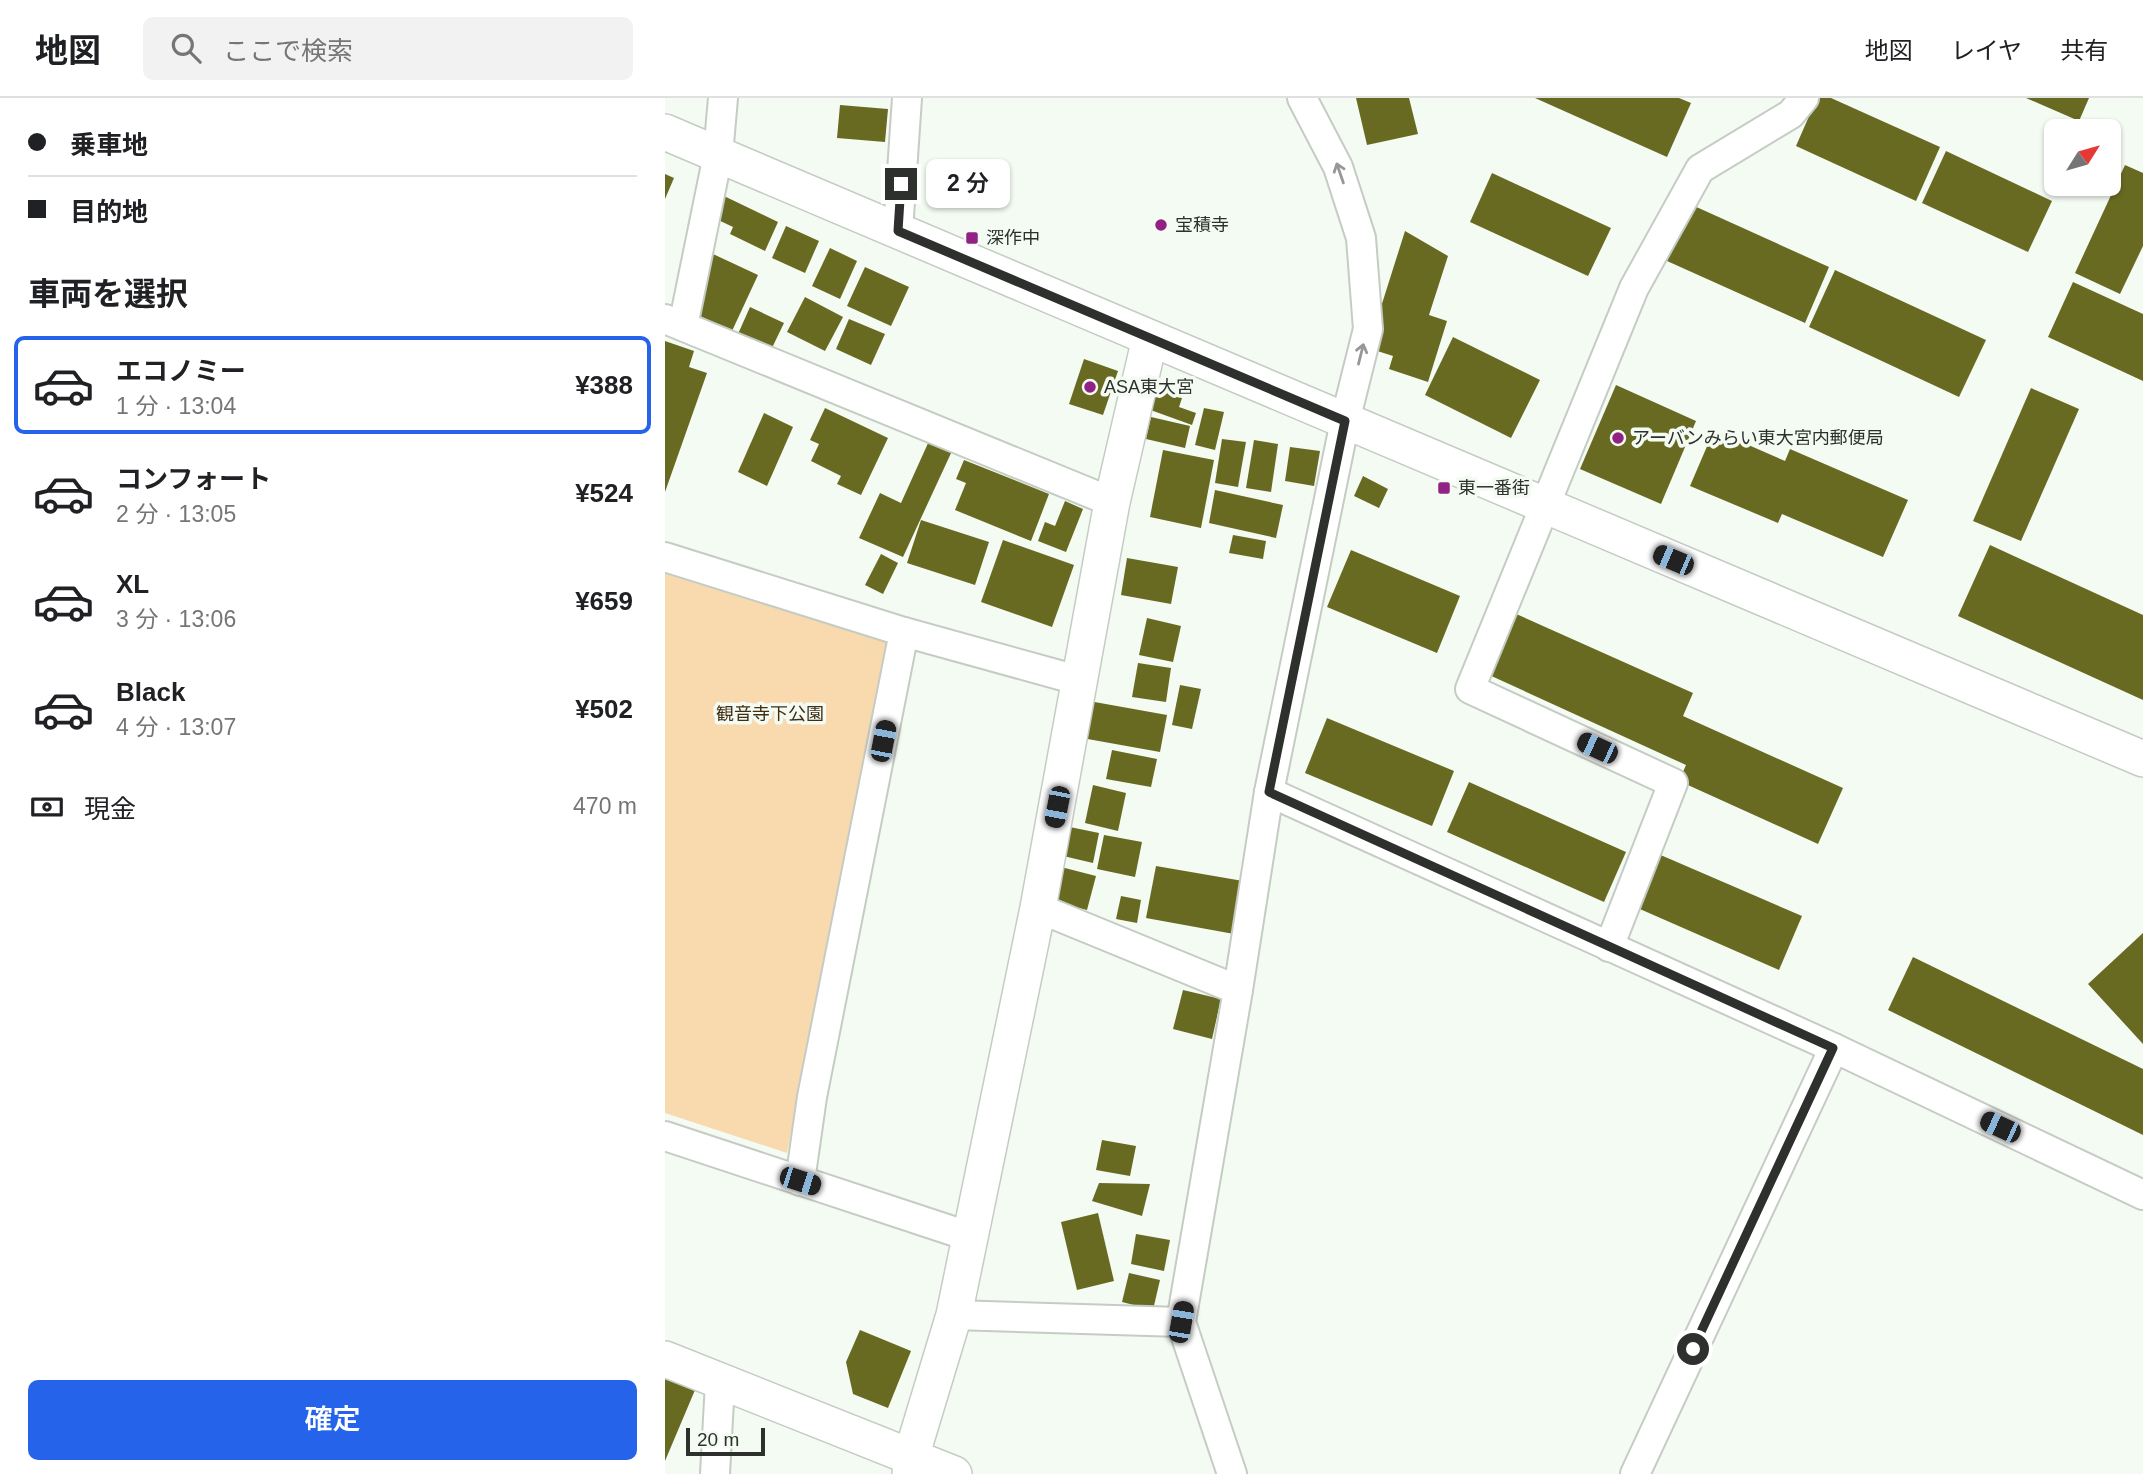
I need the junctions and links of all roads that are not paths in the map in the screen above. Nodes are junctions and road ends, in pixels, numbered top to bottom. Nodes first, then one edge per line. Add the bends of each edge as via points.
1 (723, 98) edge
2 (907, 98) edge
3 (1303, 98) edge
4 (1804, 98) edge
5 (665, 132) edge
6 (719, 155) junction
7 (898, 231) junction
8 (674, 322) edge
9 (1150, 338) junction
10 (1345, 421) junction
11 (1112, 502) junction
12 (1546, 506) junction
13 (665, 557) edge
14 (904, 632) junction
15 (1081, 681) junction
16 (2143, 759) edge
17 (1269, 792) junction
18 (1038, 908) junction
19 (1609, 947) junction
20 (1238, 990) junction
21 (1833, 1048) junction
22 (665, 1136) edge
23 (800, 1181) junction
24 (2143, 1195) edge
25 (968, 1236) junction
26 (954, 1315) junction
27 (1181, 1322) junction
28 (665, 1359) edge
29 (720, 1382) junction
30 (910, 1466) edge
31 (715, 1474) edge
32 (954, 1474) edge
33 (1232, 1474) edge
34 (1635, 1474) edge

1 - 6 street
2 - 7 street
10 -> 3 street via 1368,329 1361,238 1338,167
4 - 12 street via 1791,114 1700,169 1634,288
5 - 6 street
6 - 7 street
6 - 8 street
7 - 9 street
8 - 11 street
9 - 10 street
9 - 11 street
10 - 12 street
10 - 17 street
11 - 15 street
12 - 16 street
12 - 19 street via 1470,689 1673,783
13 - 14 street
14 - 15 street
14 - 23 street via 812,1097
15 - 18 street
17 - 19 street
17 - 20 street
18 - 20 street
18 - 25 street
19 - 21 street
20 - 27 street
21 - 24 street
21 - 34 street
22 - 23 street
23 - 25 street
25 - 26 street
26 - 27 street
26 - 30 street
27 - 33 street
28 - 29 street
29 - 30 street
29 - 31 street
30 - 32 street

